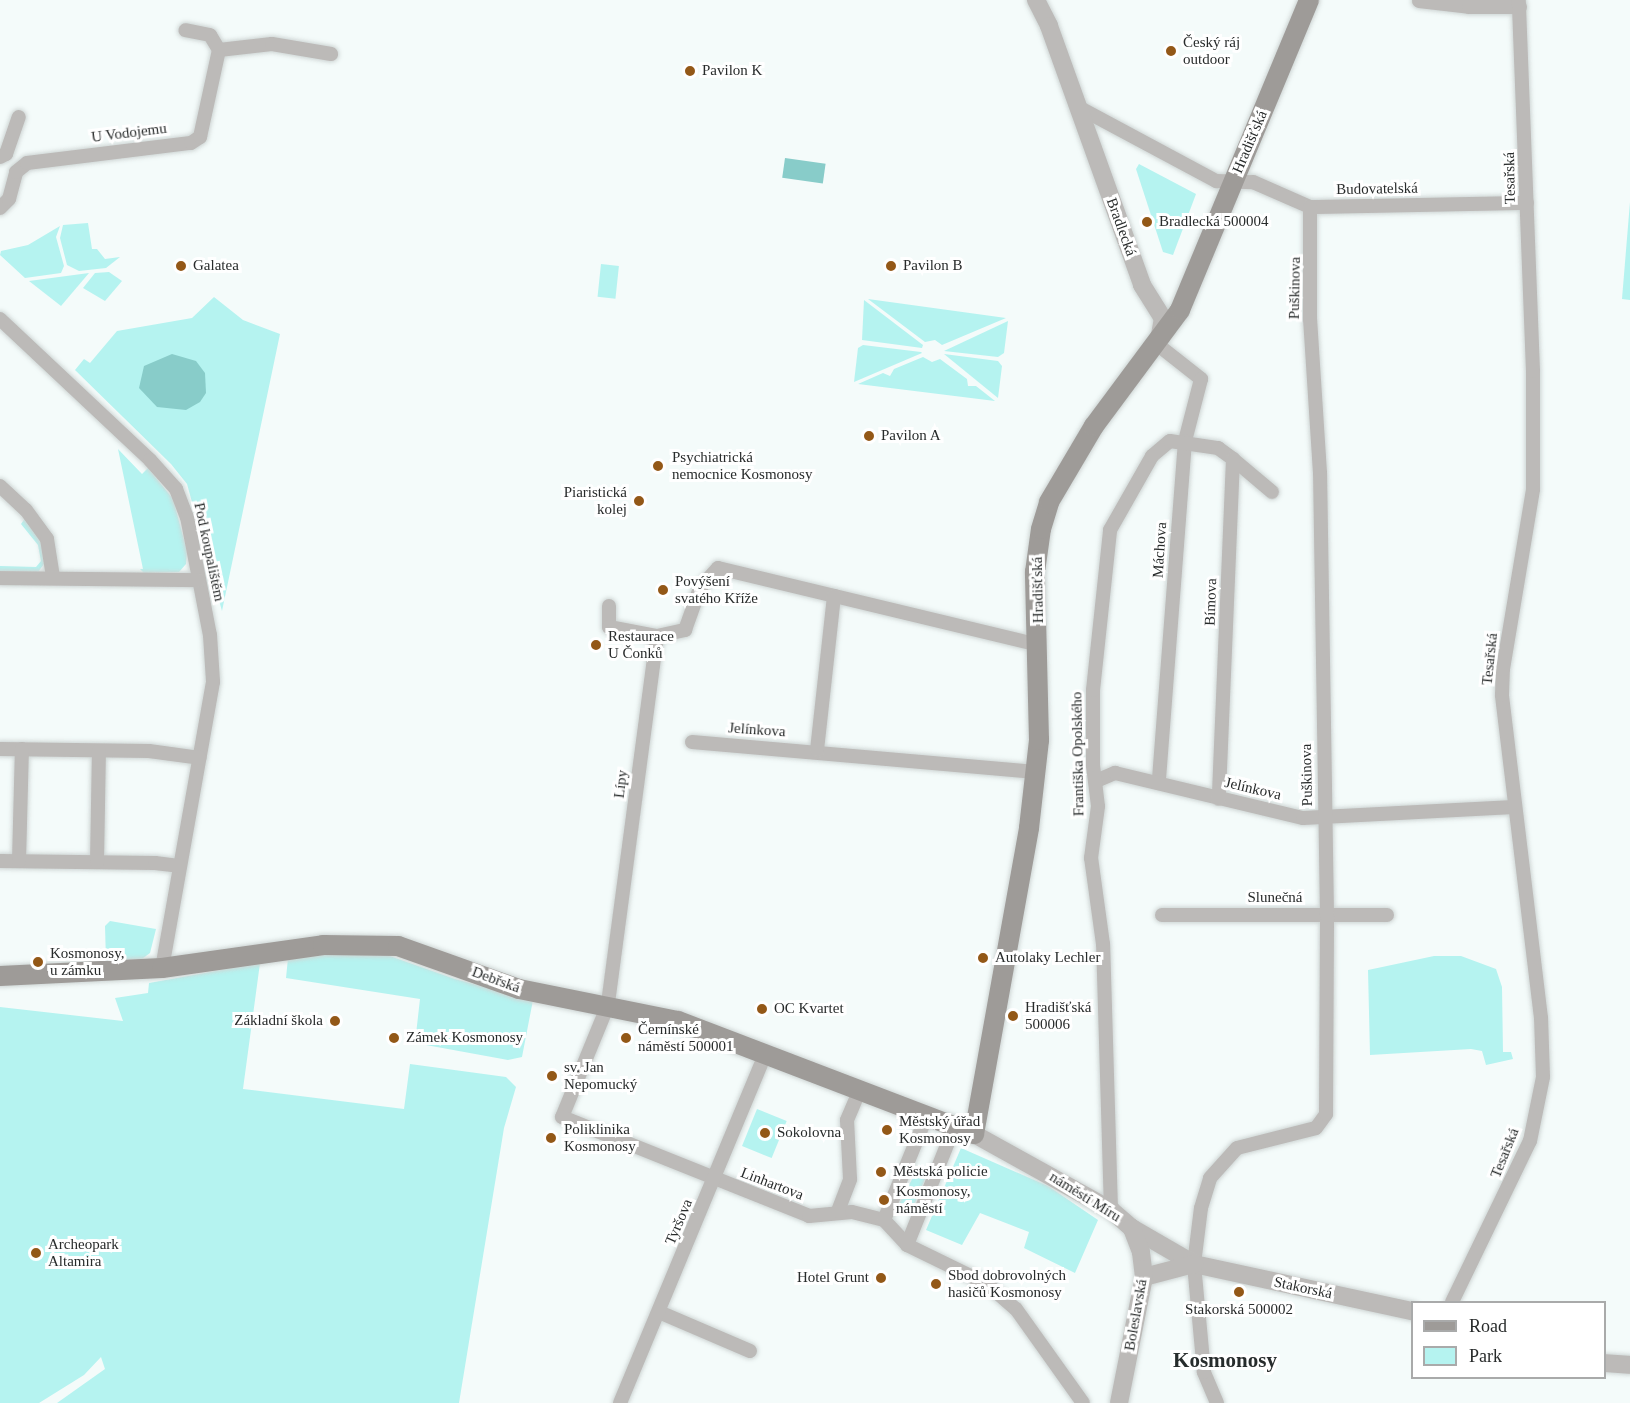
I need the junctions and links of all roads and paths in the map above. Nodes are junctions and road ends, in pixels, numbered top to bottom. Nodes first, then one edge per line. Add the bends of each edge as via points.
1 (1036, 0) edge
2 (1309, 0) edge
3 (1419, 1) edge
4 (1520, 3) edge
5 (185, 30) dead end
6 (219, 50) junction
7 (331, 54) dead end
8 (1078, 107) junction
9 (19, 117) dead end
10 (0, 157) edge
11 (1233, 182) junction
12 (1527, 203) junction
13 (1310, 207) junction
14 (0, 208) edge
15 (0, 319) edge
16 (1158, 345) junction
17 (1185, 441) junction
18 (1233, 459) junction
19 (0, 486) edge
20 (1272, 492) dead end
21 (0, 578) edge
22 (53, 578) junction
23 (199, 580) junction
24 (834, 596) junction
25 (609, 606) dead end
26 (657, 636) junction
27 (1039, 645) junction
28 (692, 742) dead end
29 (0, 749) edge
30 (22, 749) junction
31 (817, 750) junction
32 (99, 751) junction
33 (200, 758) junction
34 (1036, 772) junction
35 (1096, 781) junction
36 (1159, 781) junction
37 (1219, 799) junction
38 (1514, 807) junction
39 (1324, 819) junction
40 (0, 861) edge
41 (19, 861) junction
42 (97, 862) junction
43 (179, 867) junction
44 (1162, 915) dead end
45 (1327, 915) junction
46 (1387, 915) dead end
47 (162, 968) junction
48 (0, 976) edge
49 (608, 1005) junction
50 (766, 1053) junction
51 (860, 1089) junction
52 (927, 1114) junction
53 (562, 1117) joint
54 (955, 1125) junction
55 (974, 1134) junction
56 (714, 1179) junction
57 (1111, 1210) junction
58 (838, 1211) junction
59 (884, 1220) junction
60 (1132, 1228) junction
61 (907, 1245) junction
62 (1194, 1264) junction
63 (1144, 1277) junction
64 (1452, 1301) edge
65 (1411, 1311) edge
66 (659, 1312) junction
67 (750, 1351) dead end
68 (1606, 1363) edge
69 (1630, 1365) edge
70 (620, 1403) edge
71 (1083, 1403) edge
72 (1119, 1403) edge
73 (1217, 1403) edge

1 - 8 street, Bradlecká
2 - 11 main road, Hradišťská
3 - 4 street via 1469,7
4 - 12 street, Tesařská
5 - 6 street via 210,35
6 - 7 street via 272,44
6 - 14 street, U Vodojemu via 200,137 191,142 27,163 16,172 9,199
8 - 11 street via 1216,181
8 - 16 street, Bradlecká via 1142,285 1163,318
9 - 10 street via 6,154
11 - 13 street, Budovatelská via 1253,182
11 - 16 main road, Hradišťská via 1180,310
12 - 13 street, Budovatelská
12 - 38 street, Tesařská via 1533,489 1503,669 1504,727
13 - 39 street, Puškinova via 1310,319 1320,473
15 - 23 street, Pod koupalištěm via 176,489 187,517
16 - 17 street, Máchova via 1201,379
16 - 27 main road, Hradišťská via 1094,426 1049,502 1035,572
17 - 18 street via 1218,448
17 - 35 street, Františka Opolského via 1170,441 1152,456 1110,530 1094,690
17 - 36 street, Máchova
18 - 20 street
18 - 37 street, Bímova
19 - 22 street via 26,510 47,539
21 - 22 street
22 - 23 street
23 - 33 street, Pod koupalištěm via 214,662
24 - 26 street via 718,568 700,588 686,630
24 - 27 street
24 - 31 street
25 - 26 street via 609,627
26 - 49 street, Lípy
27 - 34 main road, Hradišťská
28 - 31 street, Jelínkova
29 - 30 street
30 - 32 street
30 - 41 street
31 - 34 street, Jelínkova
32 - 33 street via 149,751
32 - 42 street
33 - 43 street, Pod koupalištěm
34 - 55 main road, Hradišťská
35 - 36 street, Jelínkova via 1115,773
35 - 57 street, Františka Opolského via 1098,806 1091,858 1102,944
36 - 37 street, Jelínkova
37 - 39 street, Jelínkova
38 - 39 street, Jelínkova
38 - 64 street, Tesařská via 1540,1018 1543,1077 1530,1142
39 - 45 street, Puškinova
40 - 41 street
41 - 42 street
42 - 43 street
43 - 47 street, Pod koupalištěm
44 - 45 street, Slunečná
45 - 46 street, Slunečná
45 - 62 street, Puškinova via 1324,1122 1316,1128 1237,1148 1222,1161 1210,1178 1201,1208
47 - 48 main road, Debřská
47 - 49 main road, Debřská via 323,945 383,945 436,957 519,989
49 - 50 main road, Debřská via 678,1021
49 - 53 street, Lípy
50 - 51 main road, Debřská
50 - 56 street, Tyršova
51 - 52 main road, Debřská
51 - 58 street via 847,1120 850,1179
52 - 54 main road, Debřská
52 - 59 street
53 - 56 street, Linhartova
54 - 55 main road, Debřská
54 - 61 street
55 - 57 street, náměstí Míru
56 - 58 street, Linhartova via 809,1216
56 - 66 street, Tyršova
57 - 60 street, náměstí Míru
58 - 59 street, Linhartova
59 - 61 street
60 - 62 street, náměstí Míru
60 - 63 street, Boleslavská via 1142,1252
61 - 71 street via 987,1284 1016,1309
62 - 63 street
62 - 65 street, Stakorská
62 - 73 street via 1204,1372
63 - 72 street, Boleslavská
66 - 67 street
66 - 70 street, Tyršova
68 - 69 street

